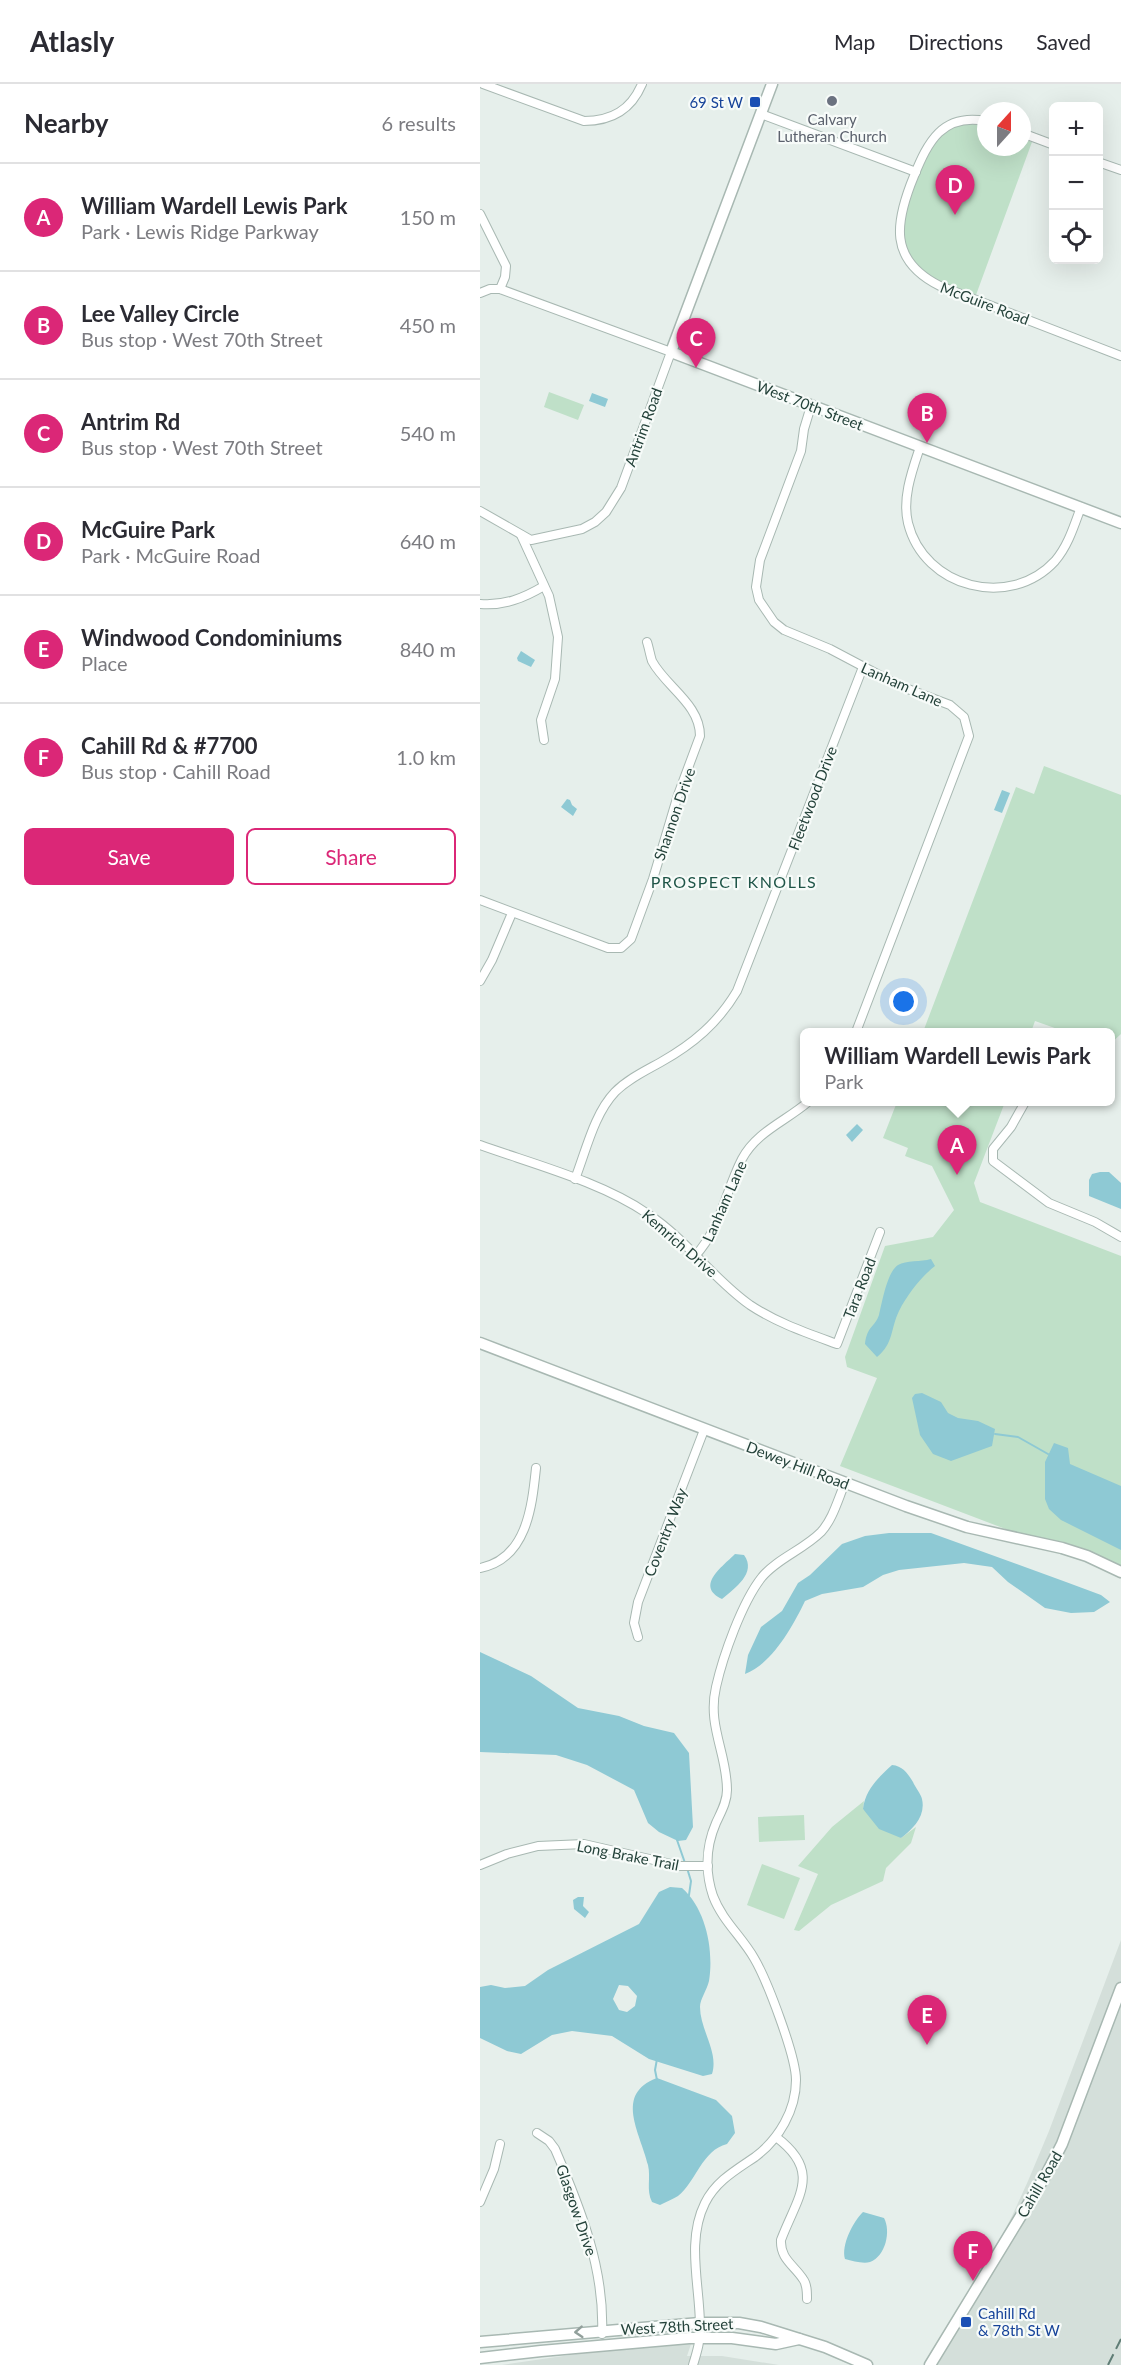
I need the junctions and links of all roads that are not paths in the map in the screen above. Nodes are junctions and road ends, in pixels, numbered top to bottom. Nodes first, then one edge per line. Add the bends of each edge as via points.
1 (483, 84) edge
2 (642, 84) edge
3 (772, 84) edge
4 (761, 114) junction
5 (977, 121) edge
6 (1031, 136) edge
7 (1049, 143) edge
8 (1103, 164) edge
9 (1121, 170) edge
10 (916, 172) junction
11 (480, 214) edge
12 (500, 289) junction
13 (480, 293) edge
14 (671, 352) junction
15 (1121, 356) edge
16 (811, 406) junction
17 (920, 447) junction
18 (1081, 507) junction
19 (480, 512) edge
20 (1121, 522) edge
21 (521, 535) junction
22 (544, 586) junction
23 (480, 604) edge
24 (647, 642) dead end
25 (862, 667) junction
26 (544, 740) dead end
27 (480, 900) edge
28 (512, 913) junction
29 (480, 981) edge
30 (858, 1028) edge
31 (801, 1106) edge
32 (1022, 1106) edge
33 (480, 1144) edge
34 (576, 1179) junction
35 (880, 1232) dead end
36 (1121, 1237) edge
37 (695, 1256) junction
38 (480, 1343) edge
39 (837, 1344) joint
40 (705, 1430) junction
41 (536, 1468) dead end
42 (844, 1483) junction
43 (480, 1568) edge
44 (1121, 1572) edge
45 (638, 1637) dead end
46 (480, 1864) edge
47 (708, 1866) junction
48 (1121, 1988) edge
49 (537, 2133) dead end
50 (776, 2137) junction
51 (500, 2144) dead end
52 (480, 2202) edge
53 (807, 2299) dead end
54 (700, 2330) junction
55 (602, 2333) junction
56 (799, 2339) junction
57 (480, 2343) edge
58 (480, 2358) edge
59 (693, 2365) edge
60 (867, 2365) edge
61 (930, 2365) edge

1 - 2 street via 570,117 599,121 624,110
3 - 4 street, Antrim Road
4 - 10 street
4 - 14 street, Antrim Road
5 - 10 street, McGuire Road via 964,120 939,131 927,146
6 - 7 street
8 - 9 street
10 - 15 street, McGuire Road via 903,205 899,232 916,271 940,286
11 - 12 street via 506,266
12 - 13 street
12 - 14 street, West 70th Street
14 - 16 street, West 70th Street
14 - 21 street, Antrim Road via 621,488 606,512 582,529 553,537 531,540
16 - 17 street, West 70th Street
16 - 25 street, Lanham Lane via 801,451 760,560 756,587 766,611 784,630
17 - 18 street, West 70th Street
17 - 18 street via 908,490 908,523 922,554 961,583 996,589 1041,573 1065,548
18 - 20 street, West 70th Street
19 - 21 street
21 - 22 street
22 - 23 street via 516,600
22 - 26 street via 555,616 558,647 555,679 541,720
24 - 28 street, Shannon Drive via 652,660 694,712 700,736 631,939 621,948 608,948
25 - 30 street, Lanham Lane via 950,705 964,717 969,736
25 - 34 street, Fleetwood Drive via 737,991 726,1009 696,1040 615,1092 598,1118
27 - 28 street, Shannon Drive
28 - 29 street
31 - 37 street, Lanham Lane via 749,1148 716,1227
32 - 36 street via 993,1149 993,1161 1049,1203
33 - 34 street, Kemrich Drive
34 - 37 street, Kemrich Drive via 650,1215
35 - 39 street, Tara Road
37 - 39 street, Kemrich Drive via 749,1304
38 - 40 street, Dewey Hill Road
40 - 42 street, Dewey Hill Road
40 - 45 street, Coventry Way via 638,1602 634,1623
41 - 43 street via 527,1525 510,1551
42 - 44 street, Dewey Hill Road via 967,1527 1071,1550
42 - 47 street via 822,1530 762,1577 735,1631 713,1702 727,1794 709,1843
46 - 47 street, Long Brake Trail via 538,1846 584,1844 680,1866
47 - 50 street via 714,1897 756,1960 794,2064 795,2096
48 - 61 street, Cahill Road via 1062,2145
49 - 55 street, Glasgow Drive via 549,2141 559,2157 591,2242 602,2306
50 - 53 street via 792,2150 802,2166 800,2197 781,2247 804,2280
50 - 54 street via 716,2186 699,2216 695,2251
51 - 52 street
54 - 55 street, West 78th Street
54 - 56 street, West 78th Street via 776,2344
54 - 56 street, West 78th Street via 739,2323
54 - 58 street, West 78th Street
54 - 59 street
55 -> 57 street, West 78th Street
56 - 60 street, West 78th Street via 852,2356

